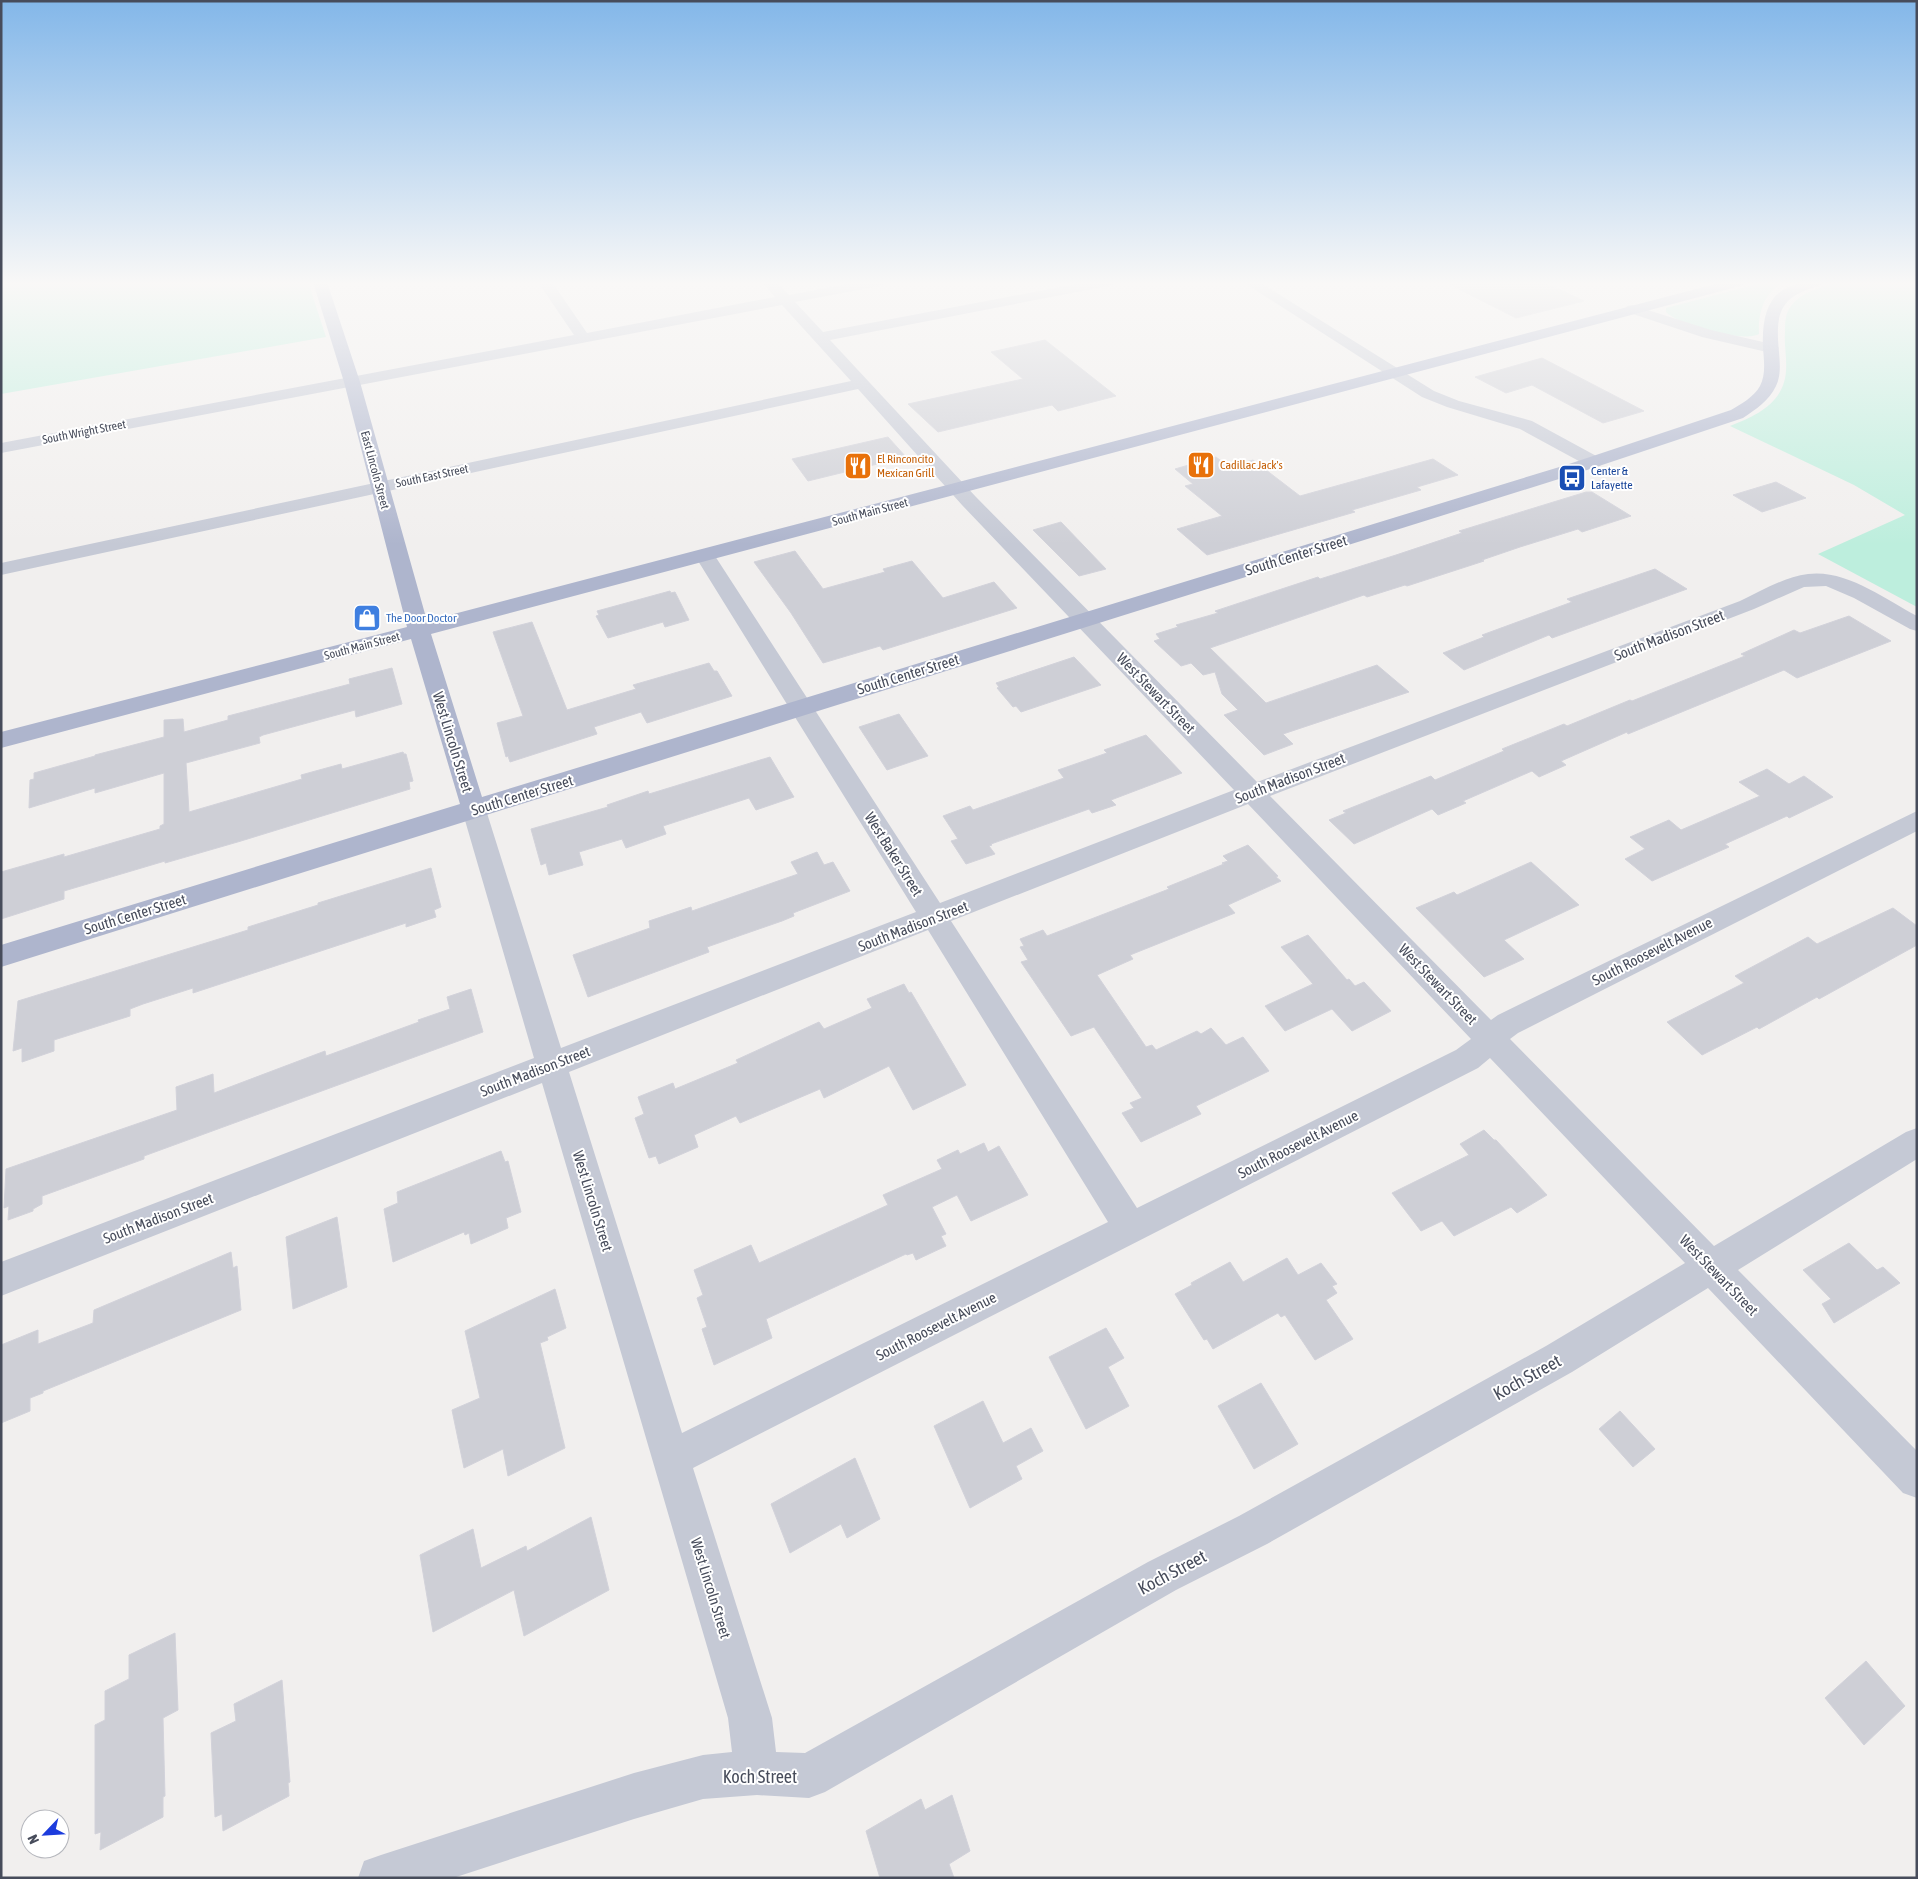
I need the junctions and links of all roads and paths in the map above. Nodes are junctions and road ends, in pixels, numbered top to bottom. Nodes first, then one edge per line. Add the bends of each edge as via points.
1 (348, 370) edge
2 (415, 370) edge
3 (850, 370) edge
4 (1389, 370) edge
5 (1409, 370) edge
6 (1772, 370) edge
7 (1393, 374) junction
8 (352, 382) junction
9 (863, 384) junction
10 (1, 448) edge
11 (1594, 462) junction
12 (379, 487) junction
13 (958, 489) junction
14 (705, 556) junction
15 (1, 569) edge
16 (1085, 620) junction
17 (1917, 625) edge
18 (419, 631) junction
19 (801, 707) junction
20 (1, 740) edge
21 (1252, 793) junction
22 (474, 810) junction
23 (1917, 820) edge
24 (935, 918) junction
25 (1, 956) edge
26 (1490, 1038) junction
27 (552, 1065) junction
28 (1917, 1142) edge
29 (1131, 1228) junction
30 (1712, 1268) junction
31 (1, 1278) edge
32 (672, 1458) junction
33 (1917, 1479) edge
34 (757, 1773) junction
35 (381, 1878) edge

1 - 8 main road, East Lincoln Street
2 - 8 street, South Wright Street
3 - 9 street, West Stewart Street
4 - 7 street
5 - 7 main road, South Main Street
6 - 11 main road, South Center Street via 1770,384 1757,401 1737,414
7 - 11 street via 1439,398 1526,425
7 - 13 main road, South Main Street
8 - 10 street, South Wright Street
8 - 12 main road, East Lincoln Street
9 - 12 street, South East Street
9 - 13 street, West Stewart Street
11 - 16 main road, South Center Street
12 - 15 street, South East Street
12 - 18 main road, East Lincoln Street
13 - 14 main road, South Main Street
13 - 16 street, West Stewart Street
14 - 18 main road, South Main Street
14 - 19 street, West Baker Street
16 - 19 main road, South Center Street
16 - 21 street, West Stewart Street
17 - 21 street, South Madison Street via 1838,583 1808,580
18 - 20 main road, South Main Street
18 - 22 main road, West Lincoln Street
19 - 22 main road, South Center Street
19 - 24 street, West Baker Street
21 - 24 street, South Madison Street
21 - 26 street, West Stewart Street
22 - 25 main road, South Center Street
22 - 27 street, West Lincoln Street
23 - 26 street, South Roosevelt Avenue via 1508,1024
24 - 27 street, South Madison Street
24 - 29 street, West Baker Street
26 - 29 street, South Roosevelt Avenue via 1480,1051 1467,1059
26 - 30 street, West Stewart Street
27 - 31 street, South Madison Street
27 - 32 street, West Lincoln Street
28 - 30 street, Koch Street
29 - 32 street, South Roosevelt Avenue
30 - 33 street, West Stewart Street
30 - 34 street, Koch Street via 1559,1360 1253,1530 1162,1576 808,1776
32 - 34 street, West Lincoln Street via 750,1718
34 - 35 street, Koch Street via 703,1777

